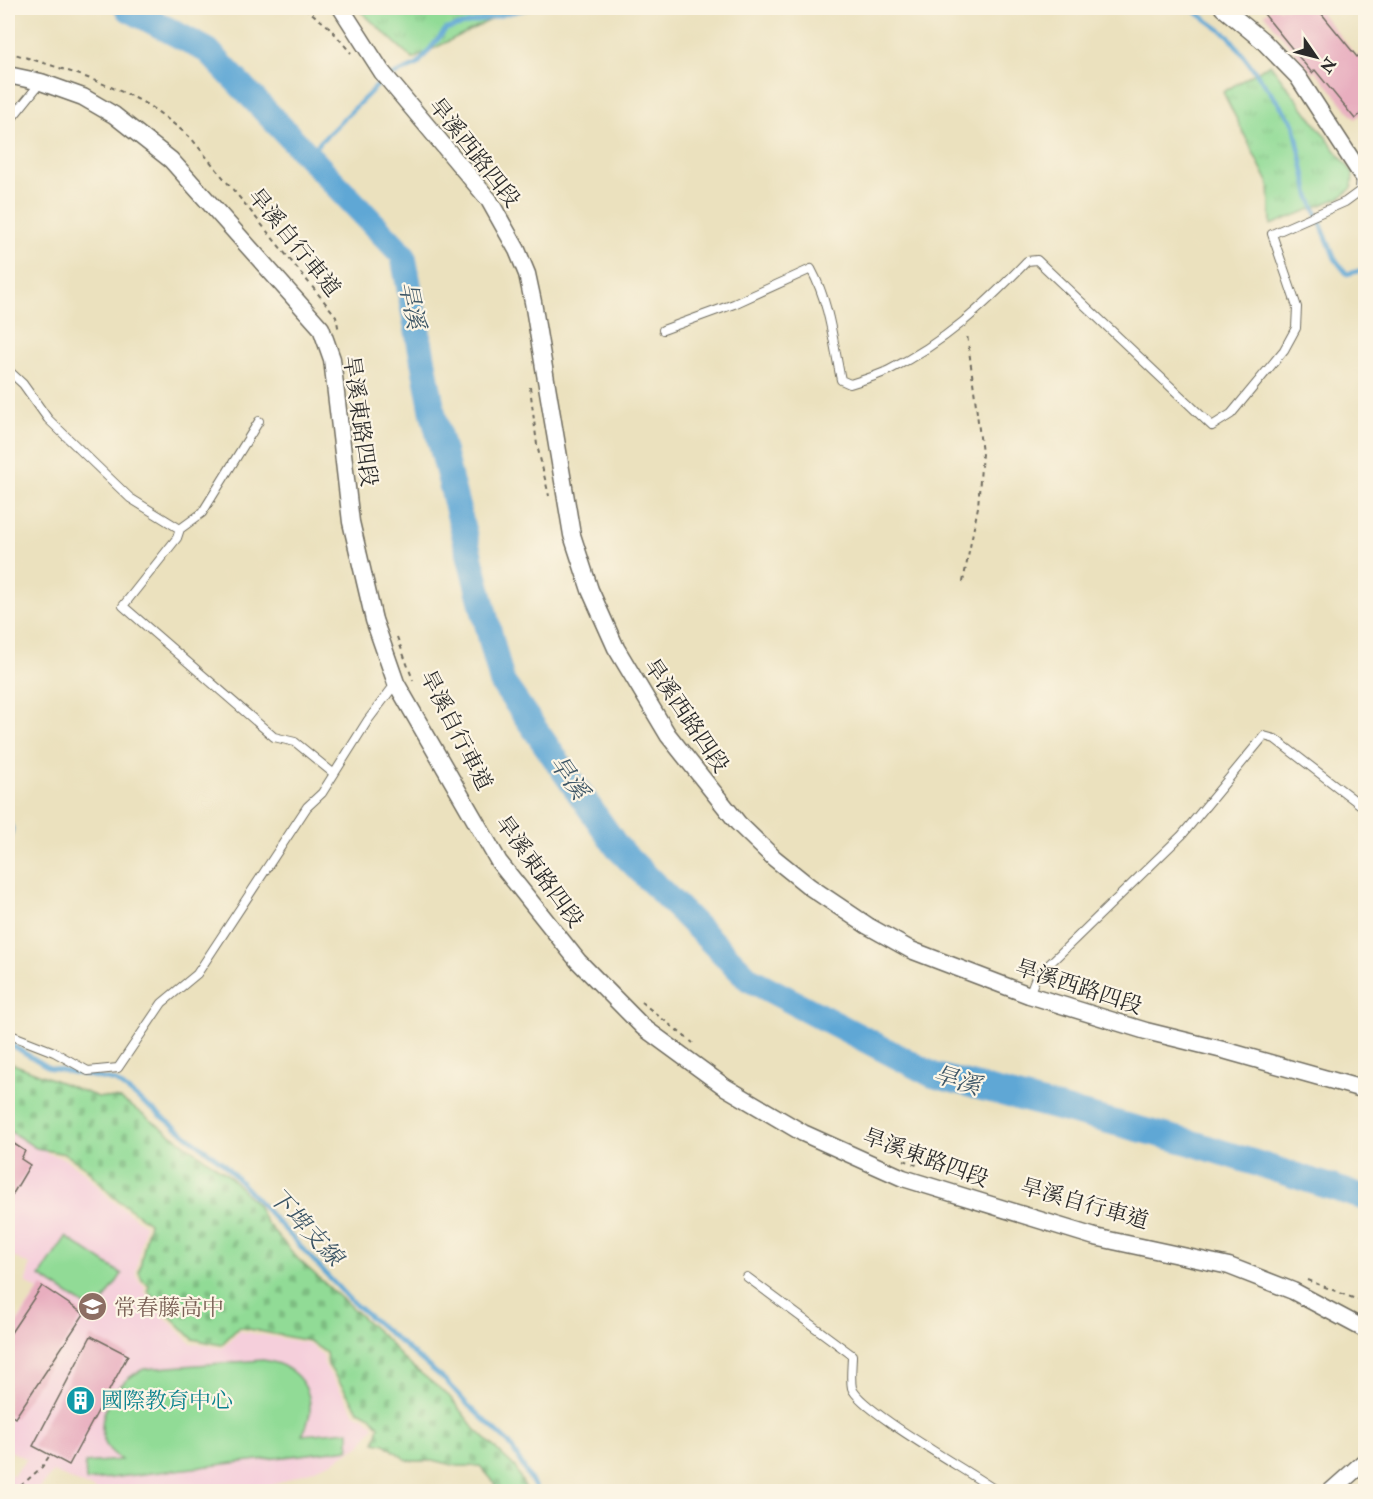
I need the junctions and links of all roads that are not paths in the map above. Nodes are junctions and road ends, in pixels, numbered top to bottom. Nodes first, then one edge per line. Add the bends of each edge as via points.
1 (341, 8) edge
2 (1223, 8) edge
3 (8, 75) edge
4 (41, 82) junction
5 (8, 123) edge
6 (1363, 173) edge
7 (663, 330) dead end
8 (8, 370) edge
9 (259, 421) dead end
10 (180, 529) junction
11 (404, 681) junction
12 (333, 773) junction
13 (1365, 809) edge
14 (1029, 995) junction
15 (8, 1034) edge
16 (1365, 1090) edge
17 (747, 1277) dead end
18 (1365, 1330) edge
19 (1365, 1460) edge
20 (998, 1491) edge
21 (1330, 1491) edge

1 - 14 street, 旱溪西路四段 via 386,77 489,200 518,250 533,302 572,535 590,590 616,648 668,735 738,823 810,887 911,950
2 - 6 street via 1298,77
3 - 4 street, 旱溪東路四段
4 - 5 lane
4 - 11 street, 旱溪東路四段 via 83,97 114,115 171,160 321,328 332,359 351,522 374,620
6 - 7 lane via 1360,191 1345,202 1272,234 1298,307 1296,328 1284,350 1231,414 1212,426 1037,260 1027,261 965,322 923,351 887,371 850,384 841,380 830,318 811,269 734,304
8 - 10 lane via 48,419 130,498
9 - 10 lane via 201,513
10 - 12 lane via 123,606 274,737 296,742
11 - 12 lane via 368,720
11 - 18 street, 旱溪東路四段 via 500,862 578,961 644,1027 725,1087 803,1133 903,1178 1095,1237 1229,1266 1293,1291
12 - 15 lane via 196,974 162,1003 118,1068 88,1071
13 - 14 lane via 1275,739 1264,736 1182,835 1036,977
14 - 16 street, 旱溪西路四段
17 - 20 lane via 852,1355 852,1388 864,1403
19 - 21 street

